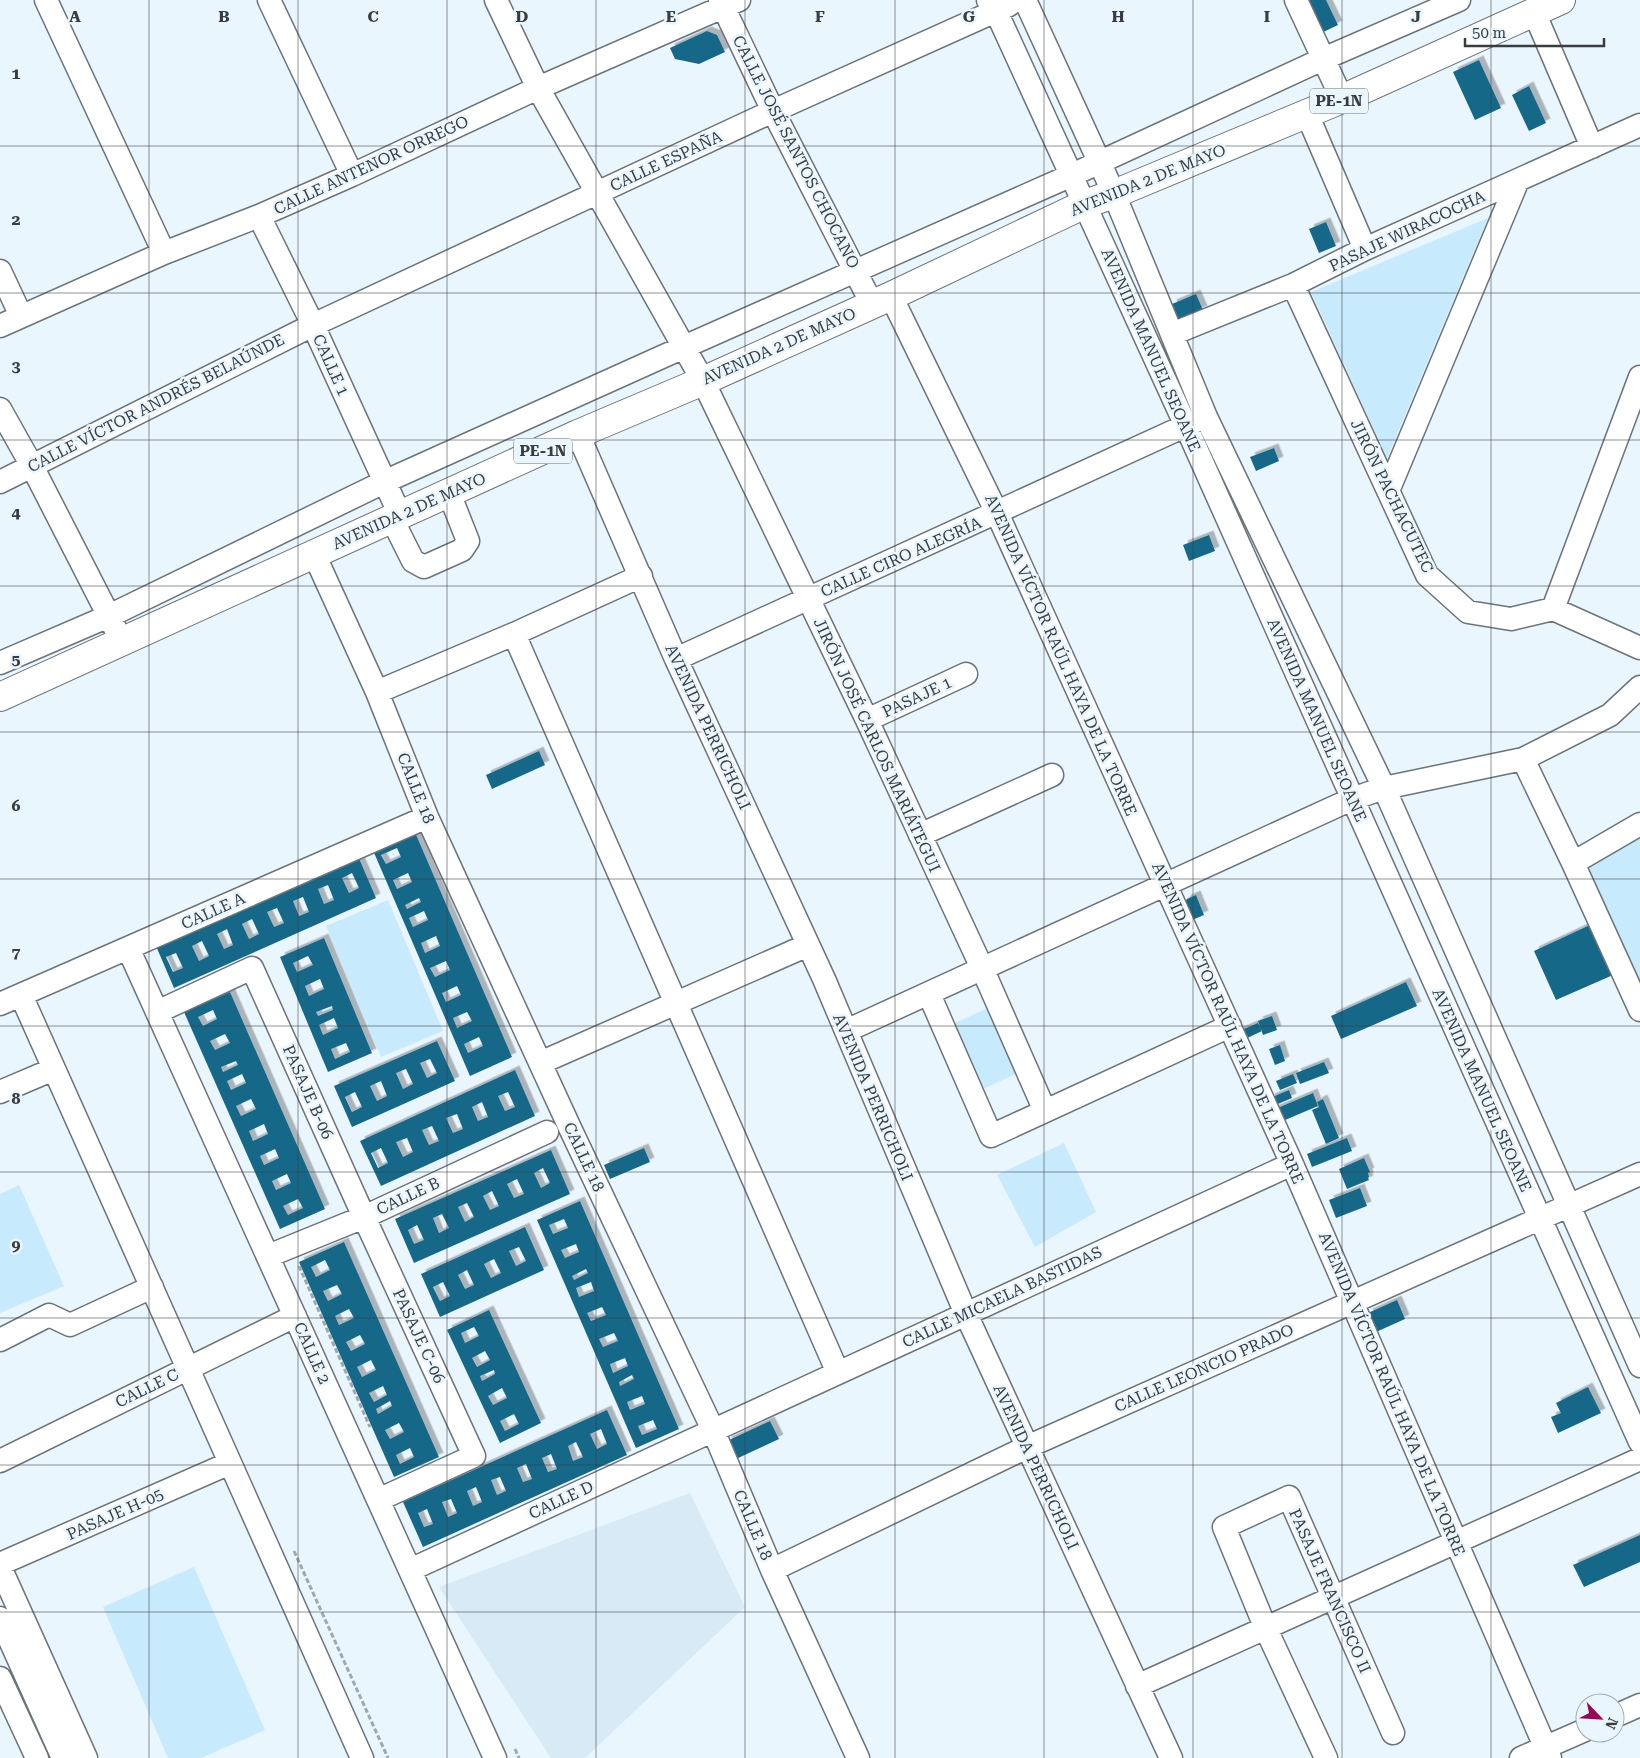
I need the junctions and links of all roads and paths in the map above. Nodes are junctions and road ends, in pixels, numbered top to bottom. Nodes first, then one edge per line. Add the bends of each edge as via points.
1 (46, 0) edge
2 (269, 0) edge
3 (496, 0) edge
4 (1023, 0) edge
5 (1296, 0) edge
6 (1459, 0) edge
7 (1561, 0) edge
8 (727, 2) edge
9 (992, 6) edge
10 (1534, 12) junction
11 (1323, 59) junction
12 (538, 88) junction
13 (1342, 99) junction
14 (773, 111) junction
15 (1307, 114) junction
16 (1640, 125) edge
17 (1592, 147) junction
18 (1099, 162) junction
19 (352, 175) junction
20 (1072, 175) junction
21 (1518, 180) junction
22 (597, 193) junction
23 (1114, 194) junction
24 (1085, 204) junction
25 (259, 216) junction
26 (1365, 249) junction
27 (164, 253) junction
28 (855, 270) junction
29 (0, 271) edge
30 (1294, 285) junction
31 (882, 300) junction
32 (21, 316) junction
33 (313, 325) junction
34 (0, 326) edge
35 (1172, 334) junction
36 (684, 346) junction
37 (1640, 377) edge
38 (703, 381) junction
39 (0, 409) edge
40 (1196, 421) junction
41 (578, 434) junction
42 (32, 466) junction
43 (0, 482) edge
44 (384, 482) junction
45 (1388, 491) junction
46 (449, 493) junction
47 (998, 513) junction
48 (396, 517) junction
49 (314, 554) junction
50 (641, 576) junction
51 (809, 599) junction
52 (1553, 609) junction
53 (109, 616) junction
54 (514, 634) junction
55 (122, 641) junction
56 (1640, 648) edge
57 (676, 659) junction
58 (0, 663) edge
59 (966, 674) dead end
60 (1640, 687) edge
61 (377, 692) junction
62 (0, 697) edge
63 (867, 720) junction
64 (1523, 759) junction
65 (1052, 775) dead end
66 (1384, 788) junction
67 (1352, 799) junction
68 (427, 817) junction
69 (1640, 824) edge
70 (920, 835) junction
71 (1573, 863) junction
72 (1166, 884) junction
73 (808, 945) junction
74 (128, 948) junction
75 (982, 968) junction
76 (1635, 984) edge
77 (929, 994) junction
78 (21, 995) junction
79 (677, 1002) junction
80 (0, 1004) edge
81 (1640, 1010) edge
82 (157, 1012) junction
83 (1230, 1026) junction
84 (846, 1031) junction
85 (540, 1063) junction
86 (54, 1069) junction
87 (0, 1092) edge
88 (1045, 1111) junction
89 (547, 1132) dead end
90 (1292, 1164) junction
91 (1640, 1174) edge
92 (1568, 1205) junction
93 (364, 1217) junction
94 (1539, 1219) junction
95 (268, 1256) junction
96 (152, 1287) junction
97 (1352, 1303) junction
98 (966, 1314) junction
99 (295, 1316) junction
100 (0, 1340) edge
101 (1640, 1366) edge
102 (188, 1368) junction
103 (838, 1373) junction
104 (713, 1430) junction
105 (1640, 1442) edge
106 (1027, 1447) junction
107 (1640, 1459) edge
108 (0, 1460) edge
109 (230, 1463) junction
110 (378, 1500) junction
111 (290, 1542) dead end
112 (1457, 1543) junction
113 (0, 1564) edge
114 (0, 1568) edge
115 (410, 1570) junction
116 (772, 1570) junction
117 (1333, 1599) junction
118 (0, 1618) edge
119 (1266, 1629) junction
120 (0, 1678) edge
121 (1137, 1686) junction
122 (1640, 1705) edge
123 (1625, 1712) edge
124 (0, 1713) edge
125 (1393, 1733) dead end
126 (1575, 1736) edge
127 (1548, 1752) edge
128 (20, 1758) edge
129 (36, 1758) edge
130 (63, 1758) edge
131 (86, 1758) edge
132 (362, 1758) edge
133 (388, 1758) edge
134 (495, 1758) edge
135 (858, 1758) edge
136 (1171, 1758) edge
137 (1326, 1758) edge
138 (1521, 1758) edge

1 - 27 street
2 - 19 street
3 - 12 street, JIRÓN JOSÉ CARLOS MARIÁTEGUI
4 - 9 street, CALLE ESPAÑA
4 - 18 street, AVENIDA MANUEL SEOANE
5 - 11 street
6 - 11 street
7 - 10 highway, AVENIDA 2 DE MAYO / PE-1N
8 - 12 street, CALLE ANTENOR ORREGO
8 - 14 street, CALLE JOSÉ SANTOS CHOCANO
9 - 14 street, CALLE ESPAÑA
9 - 20 street, AVENIDA MANUEL SEOANE
10 - 13 highway, AVENIDA 2 DE MAYO / PE-1N
10 - 17 street
11 - 13 street
11 - 18 street
12 - 19 street, CALLE ANTENOR ORREGO
12 - 22 street, JIRÓN JOSÉ CARLOS MARIÁTEGUI
13 - 15 highway, AVENIDA 2 DE MAYO / PE-1N
14 - 22 street, CALLE ESPAÑA
14 - 28 street, CALLE JOSÉ SANTOS CHOCANO
15 - 23 highway, AVENIDA 2 DE MAYO / PE-1N
15 - 26 street
16 - 17 street, PASAJE WIRACOCHA
17 - 21 street, PASAJE WIRACOCHA
18 - 20 street
18 - 23 street, AVENIDA MANUEL SEOANE
19 - 25 street, CALLE ANTENOR ORREGO
20 - 24 street, AVENIDA MANUEL SEOANE
20 - 28 street
21 - 26 street, PASAJE WIRACOCHA
21 - 45 street
22 - 33 street, CALLE ESPAÑA
22 - 36 street, JIRÓN JOSÉ CARLOS MARIÁTEGUI
23 - 24 highway, AVENIDA 2 DE MAYO / PE-1N
23 - 35 street, AVENIDA MANUEL SEOANE
24 - 31 highway, AVENIDA 2 DE MAYO / PE-1N
24 - 40 street, AVENIDA MANUEL SEOANE
25 - 27 street, CALLE ANTENOR ORREGO
25 - 33 street, CALLE 1
26 - 30 street, PASAJE WIRACOCHA
27 - 32 street, CALLE ANTENOR ORREGO
28 - 31 street, CALLE JOSÉ SANTOS CHOCANO
28 - 36 street
29 - 32 street
30 - 35 street, PASAJE WIRACOCHA
30 - 45 street, JIRÓN PACHACUTEC
31 - 38 highway, AVENIDA 2 DE MAYO / PE-1N
31 - 47 street, AVENIDA VÍCTOR RAÚL HAYA DE LA TORRE
32 - 34 street, CALLE ANTENOR ORREGO
33 - 42 street, CALLE VÍCTOR ANDRÉS BELAÚNDE
33 - 44 street, CALLE 1
35 - 40 street, AVENIDA MANUEL SEOANE
36 - 38 street, JIRÓN JOSÉ CARLOS MARIÁTEGUI
36 - 44 street
37 - 52 street
38 - 41 highway, AVENIDA 2 DE MAYO / PE-1N
38 - 51 street, JIRÓN JOSÉ CARLOS MARIÁTEGUI
39 - 42 street
40 - 47 street, CALLE CIRO ALEGRÍA
40 - 66 street, AVENIDA MANUEL SEOANE
40 - 67 street, AVENIDA MANUEL SEOANE
41 - 46 highway, AVENIDA 2 DE MAYO / PE-1N
41 - 50 street, AVENIDA PERRICHOLI
42 - 43 street, CALLE VÍCTOR ANDRÉS BELAÚNDE
42 - 53 street
44 - 48 street, CALLE 1
44 - 53 street
45 - 52 street, JIRÓN PACHACUTEC via 1427,576 1468,612 1511,619
46 - 48 highway, AVENIDA 2 DE MAYO / PE-1N
46 - 48 street, CALLE 1 via 468,541 462,550 424,566 413,561
47 - 51 street, CALLE CIRO ALEGRÍA
47 - 72 street, AVENIDA VÍCTOR RAÚL HAYA DE LA TORRE
48 - 49 highway, AVENIDA 2 DE MAYO / PE-1N
49 - 55 highway, AVENIDA 2 DE MAYO / PE-1N
49 - 61 street, CALLE 18
50 - 54 street
50 - 57 street, AVENIDA PERRICHOLI
51 - 57 street, CALLE CIRO ALEGRÍA
51 - 63 street, JIRÓN JOSÉ CARLOS MARIÁTEGUI
52 - 56 street
53 - 55 street
53 - 58 street
54 - 61 street
54 - 79 street
55 - 62 highway, AVENIDA 2 DE MAYO / PE-1N
57 - 73 street, AVENIDA PERRICHOLI
59 - 63 street, PASAJE 1
60 - 64 street via 1610,715
61 - 68 street, CALLE 18
63 - 70 street, JIRÓN JOSÉ CARLOS MARIÁTEGUI
64 - 66 street
64 - 71 street
65 - 70 street
66 - 67 street
66 - 92 street, AVENIDA MANUEL SEOANE
67 - 72 street
67 - 94 street, AVENIDA MANUEL SEOANE
68 - 74 street, CALLE A
68 - 85 street, CALLE 18
69 - 71 street
70 - 75 street, JIRÓN JOSÉ CARLOS MARIÁTEGUI
71 - 76 street
72 - 75 street
72 - 83 street, AVENIDA VÍCTOR RAÚL HAYA DE LA TORRE
73 - 79 street
73 - 84 street, AVENIDA PERRICHOLI
74 - 78 street, CALLE A
74 - 82 street, CALLE 2
75 - 77 street
75 - 88 street, JIRÓN JOSÉ CARLOS MARIÁTEGUI
76 - 81 street
77 - 84 street
77 - 88 street via 991,1136
78 - 80 street, CALLE A
78 - 86 street
79 - 85 street
79 - 103 street
82 - 93 street, PASAJE B-06 via 252,968
82 - 95 street, CALLE 2
83 - 88 street
83 - 90 street, AVENIDA VÍCTOR RAÚL HAYA DE LA TORRE
84 - 98 street, AVENIDA PERRICHOLI
85 - 104 street, CALLE 18
86 - 87 street
86 - 96 street
89 - 93 street, CALLE B
90 - 97 street, AVENIDA VÍCTOR RAÚL HAYA DE LA TORRE
90 - 98 street, CALLE MICAELA BASTIDAS
91 - 92 street, CALLE LEONCIO PRADO
92 - 94 street, CALLE LEONCIO PRADO
92 - 101 street, AVENIDA MANUEL SEOANE
93 - 95 street, CALLE B
93 - 110 street, PASAJE C-06 via 474,1456
94 - 97 street, CALLE LEONCIO PRADO
94 - 105 street, AVENIDA MANUEL SEOANE
95 - 99 street, CALLE 2
96 - 100 street via 70,1325 49,1315
96 - 102 street
97 - 106 street, CALLE LEONCIO PRADO
97 - 112 street, AVENIDA VÍCTOR RAÚL HAYA DE LA TORRE
98 - 103 street, CALLE MICAELA BASTIDAS
98 - 106 street, AVENIDA PERRICHOLI
99 - 102 street, CALLE C
99 - 110 street, CALLE 2
102 - 108 street, CALLE C
102 - 109 street
103 - 104 street, CALLE MICAELA BASTIDAS
104 - 115 street, CALLE D
104 - 116 street, CALLE 18
106 - 116 street, CALLE LEONCIO PRADO
106 - 121 street, AVENIDA PERRICHOLI
107 - 112 street
109 - 113 street, PASAJE H-05
109 - 132 street
110 - 115 street, CALLE 2
111 - 133 path
112 - 117 street
112 - 127 street, AVENIDA VÍCTOR RAÚL HAYA DE LA TORRE
114 - 131 street
115 - 134 street, CALLE 2
116 - 135 street, CALLE 18
117 - 119 street
117 - 119 street, PASAJE FRANCISCO II via 1289,1497 1224,1527
117 - 125 street, PASAJE FRANCISCO II
118 - 130 street
119 - 121 street
119 - 137 street, PASAJE FRANCISCO II
120 - 129 street
121 - 136 street, AVENIDA PERRICHOLI
122 - 123 street
124 - 128 street
126 - 127 street
127 - 138 street

